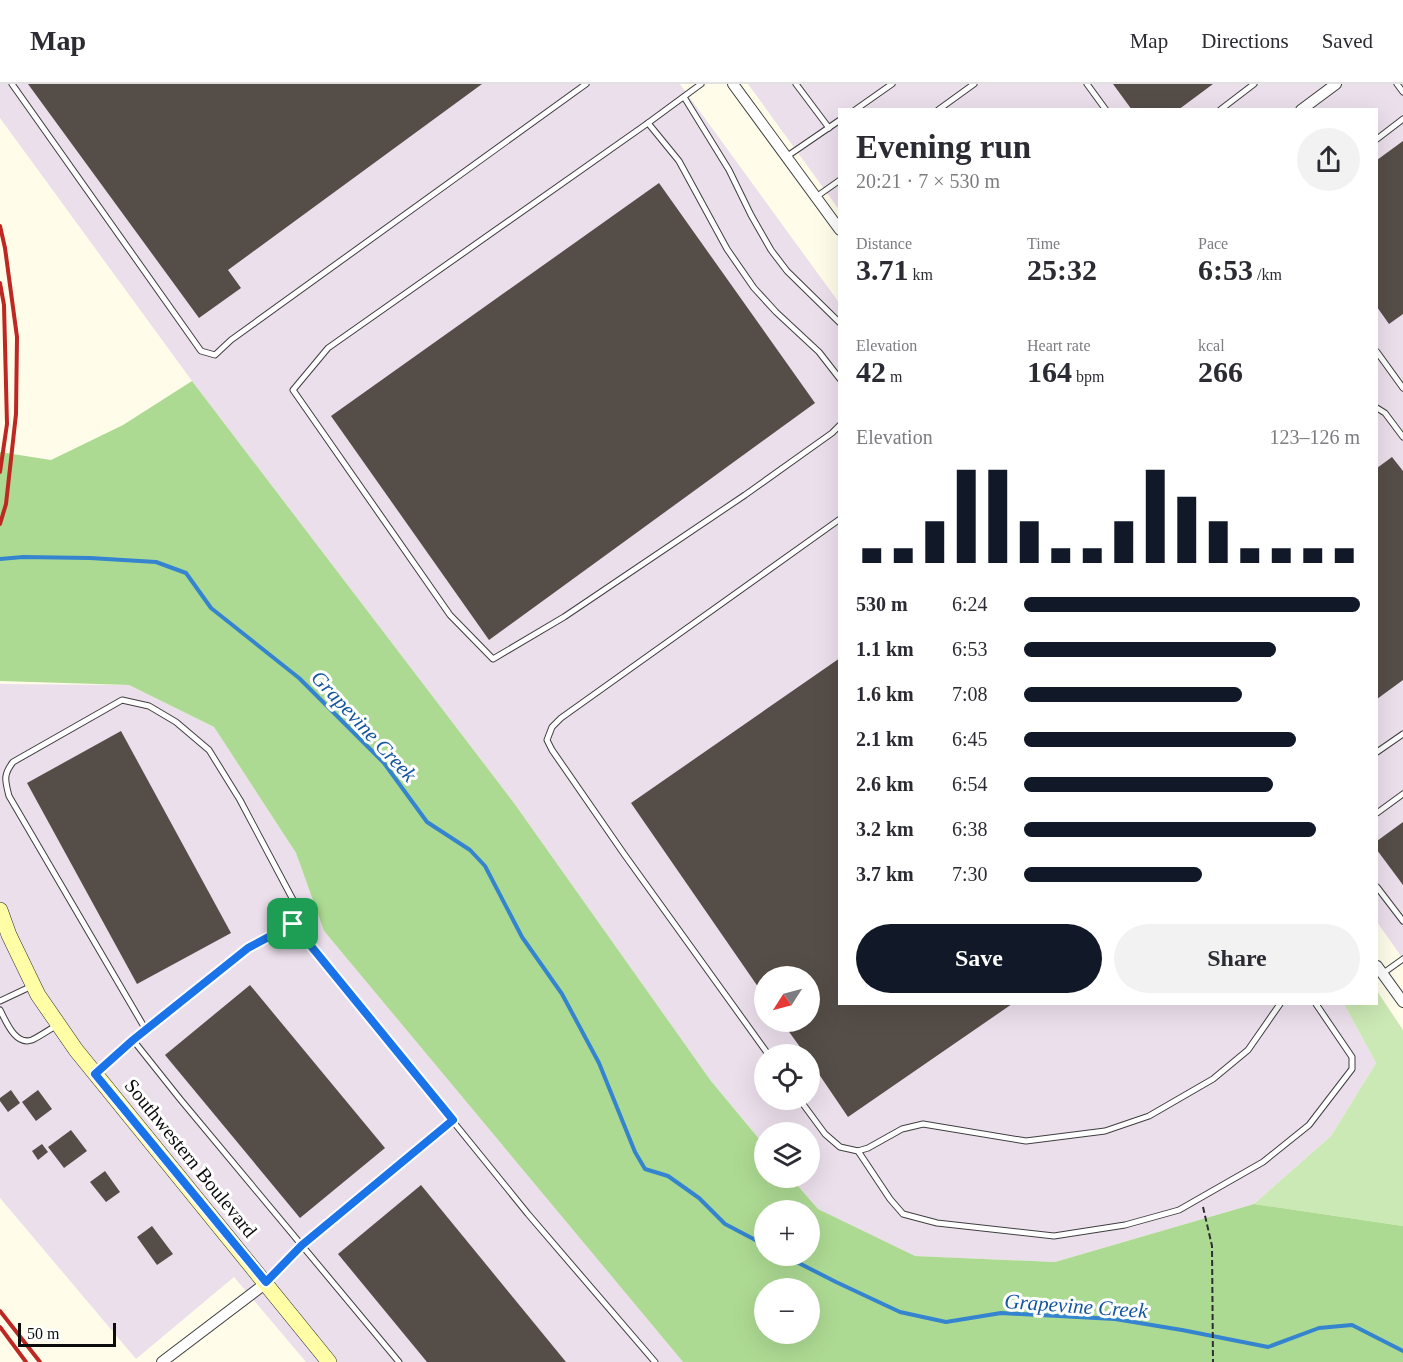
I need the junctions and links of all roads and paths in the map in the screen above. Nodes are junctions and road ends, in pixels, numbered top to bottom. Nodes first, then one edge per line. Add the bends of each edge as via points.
1 (12, 84) edge
2 (586, 84) edge
3 (701, 84) edge
4 (733, 84) edge
5 (796, 84) edge
6 (892, 84) edge
7 (974, 84) edge
8 (1087, 84) edge
9 (1254, 84) edge
10 (1336, 84) edge
11 (1397, 84) edge
12 (1403, 92) edge
13 (684, 97) junction
14 (858, 108) edge
15 (941, 108) edge
16 (1105, 108) edge
17 (1223, 108) edge
18 (1304, 108) edge
19 (1403, 119) edge
20 (838, 121) edge
21 (648, 123) junction
22 (829, 128) junction
23 (1378, 138) edge
24 (786, 157) junction
25 (838, 181) edge
26 (816, 197) junction
27 (838, 227) edge
28 (838, 321) edge
29 (1378, 353) edge
30 (838, 376) edge
31 (1403, 388) edge
32 (1378, 409) edge
33 (838, 427) edge
34 (1403, 437) edge
35 (838, 520) edge
36 (1403, 734) edge
37 (1378, 751) edge
38 (1403, 794) edge
39 (1378, 812) edge
40 (1378, 888) edge
41 (0, 910) edge
42 (1403, 921) edge
43 (293, 924) junction
44 (3, 929) edge
45 (1403, 959) edge
46 (1380, 970) edge
47 (34, 985) junction
48 (0, 1001) edge
49 (1403, 1002) edge
50 (1279, 1005) edge
51 (1317, 1005) edge
52 (0, 1010) edge
53 (58, 1024) junction
54 (146, 1030) junction
55 (133, 1040) junction
56 (761, 1044) edge
57 (95, 1074) junction
58 (807, 1110) edge
59 (453, 1120) junction
60 (858, 1151) junction
61 (1201, 1198) junction
62 (302, 1245) junction
63 (266, 1282) junction
64 (166, 1361) edge
65 (329, 1362) edge
66 (399, 1362) edge
67 (655, 1362) edge
68 (1213, 1362) edge

1 - 2 lane via 201,351 215,355
3 - 13 lane
4 - 24 street
5 - 22 lane
6 - 14 lane
7 - 15 lane
8 - 16 lane
9 - 17 lane
10 - 18 street
11 - 12 lane
13 - 21 lane
13 - 28 lane via 729,170 771,250
19 - 23 lane
20 - 22 lane
21 - 30 lane via 679,161 727,249 754,288 819,352
21 - 33 lane via 328,348 293,390 450,615 493,659 564,617 707,521
22 - 24 lane
24 - 26 street
25 - 26 lane
26 - 27 street
29 - 31 lane
32 - 34 lane
35 - 56 lane via 561,718 552,726 548,740 617,844
36 - 37 lane
38 - 39 lane
40 - 42 lane
41 - 44 street, Southwestern Boulevard
43 - 54 lane via 248,948
43 - 54 lane via 299,911 209,750 176,722 149,706 122,700 13,762 6,771 9,795
43 - 59 lane
44 - 47 street, Southwestern Boulevard
45 - 46 lane
46 - 49 street
47 - 48 lane
47 - 53 street, Southwestern Boulevard
50 - 60 lane via 1248,1050 1231,1065 1149,1116 1105,1131 1026,1141 923,1124 902,1129
51 - 61 lane via 1352,1057 1352,1069 1309,1125 1263,1162
52 - 53 lane via 8,1026 25,1041
53 - 57 street, Southwestern Boulevard
54 - 55 lane
55 - 57 lane
55 - 62 lane
57 - 63 street, Southwestern Boulevard
58 - 60 lane via 840,1147
59 - 62 lane
59 - 67 lane
60 - 61 lane via 903,1214 937,1223 1054,1236 1125,1225 1179,1210
61 - 68 path via 1212,1246
62 - 63 lane
62 - 66 lane
63 - 64 street
63 - 65 street, Southwestern Boulevard

